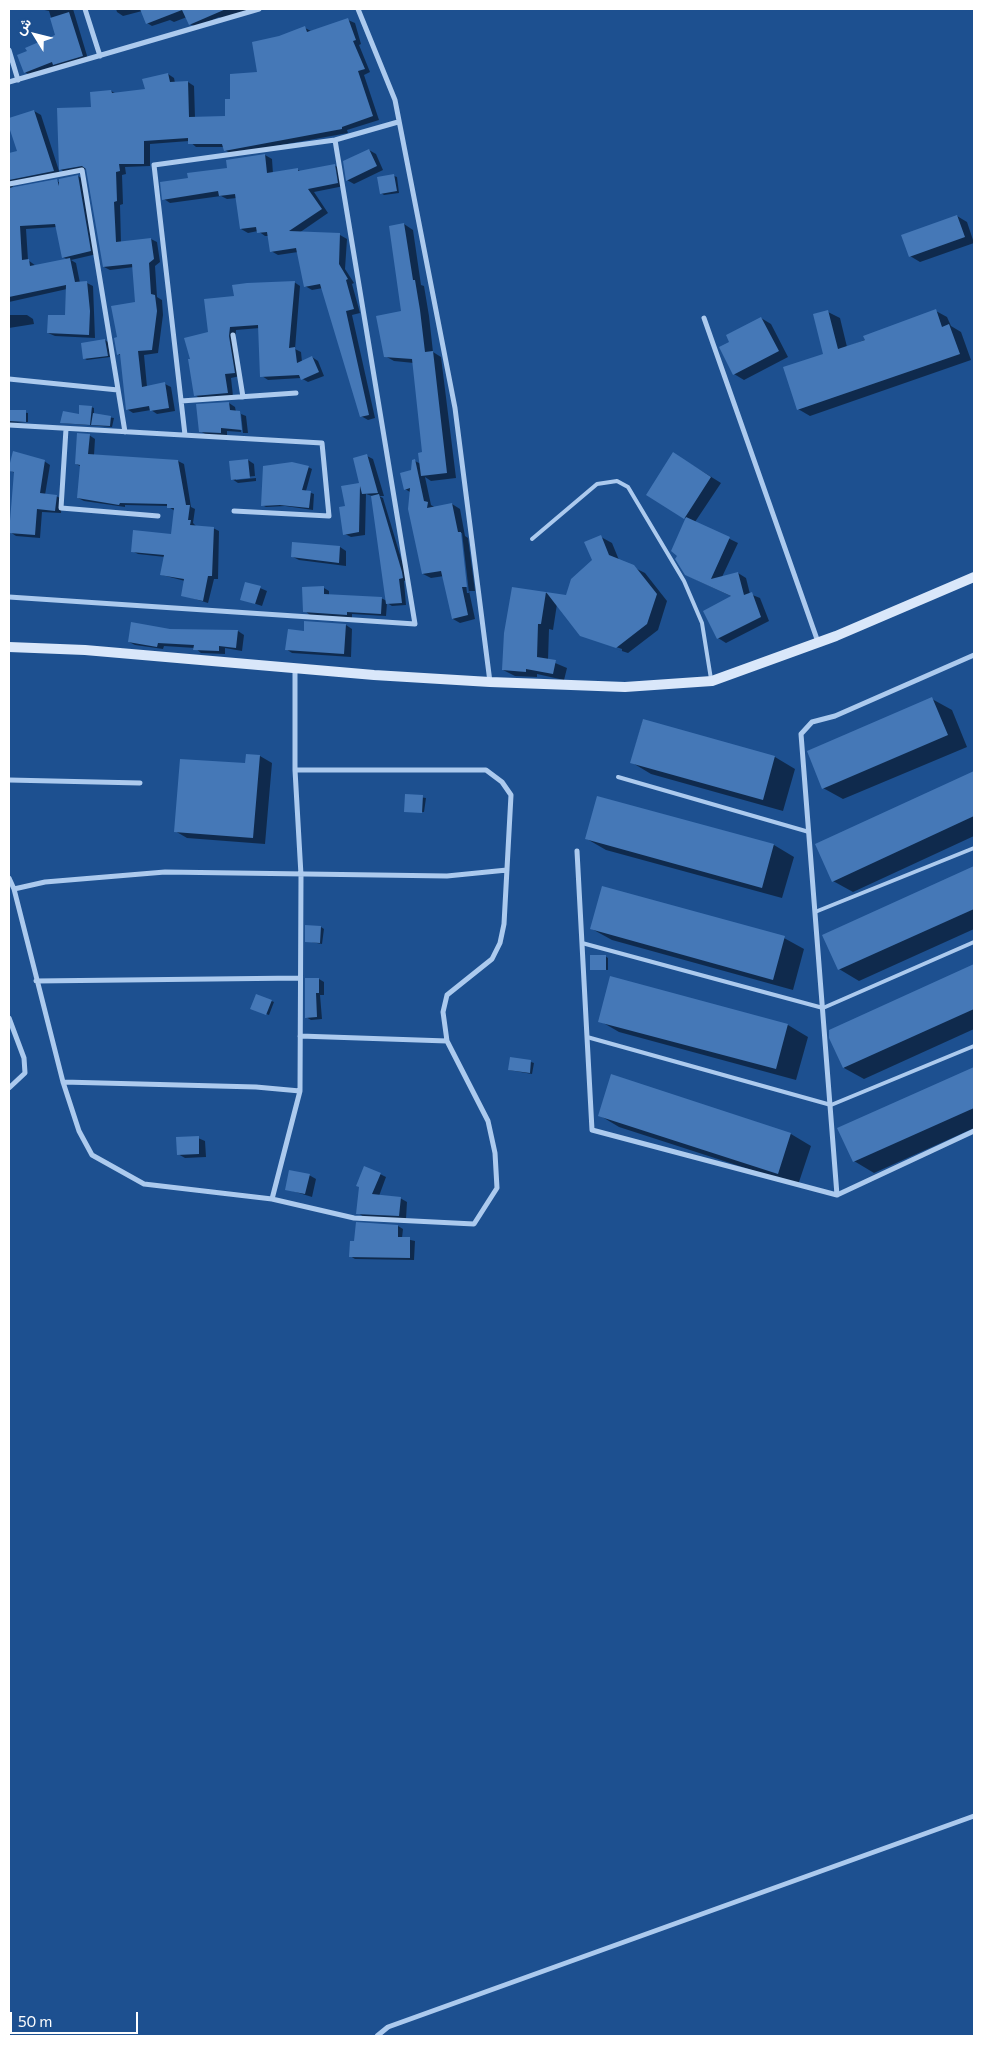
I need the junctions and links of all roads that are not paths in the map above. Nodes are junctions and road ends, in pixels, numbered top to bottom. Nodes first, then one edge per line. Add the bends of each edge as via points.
1 (85, 9) edge
2 (259, 9) edge
3 (358, 9) edge
4 (9, 50) edge
5 (100, 56) junction
6 (18, 80) junction
7 (9, 82) edge
8 (398, 122) junction
9 (335, 140) junction
10 (9, 184) edge
11 (704, 318) dead end
12 (233, 335) dead end
13 (9, 379) edge
14 (118, 390) junction
15 (296, 394) dead end
16 (243, 397) junction
17 (181, 401) junction
18 (9, 425) edge
19 (66, 429) junction
20 (125, 432) junction
21 (185, 436) junction
22 (234, 512) dead end
23 (158, 516) dead end
24 (532, 540) dead end
25 (974, 578) edge
26 (9, 597) edge
27 (818, 642) junction
28 (9, 647) edge
29 (974, 655) edge
30 (295, 668) junction
31 (490, 682) junction
32 (712, 682) junction
33 (295, 770) junction
34 (618, 777) dead end
35 (9, 780) edge
36 (140, 783) dead end
37 (809, 832) junction
38 (974, 848) edge
39 (577, 850) dead end
40 (507, 870) junction
41 (301, 875) junction
42 (9, 878) edge
43 (14, 889) junction
44 (815, 912) junction
45 (582, 942) junction
46 (974, 942) edge
47 (300, 978) junction
48 (36, 981) junction
49 (823, 1008) junction
50 (9, 1018) edge
51 (300, 1036) junction
52 (587, 1037) junction
53 (447, 1041) junction
54 (974, 1046) edge
55 (63, 1082) junction
56 (9, 1088) edge
57 (300, 1091) junction
58 (830, 1105) junction
59 (974, 1131) edge
60 (837, 1195) junction
61 (272, 1199) junction
62 (974, 1816) edge
63 (378, 2036) edge

1 - 5 street
2 - 5 street
3 - 8 street via 395,100
4 - 6 street
5 - 6 street
6 - 7 street
8 - 9 street
8 - 31 street via 455,408
9 - 17 street via 154,165
9 - 26 street via 415,624
10 - 14 street via 82,170
11 - 27 street
12 - 16 street
13 - 14 street
14 - 20 street
15 - 16 street
16 - 17 street
17 - 21 street
18 - 19 street
19 - 20 street
19 - 23 street via 61,508
20 - 21 street
21 - 22 street via 322,443 329,516
24 - 32 lane via 597,484 617,482 628,487 684,581 698,615
25 - 27 main road
27 - 32 main road
28 - 30 main road via 85,650
29 - 37 street via 835,716 812,722 801,734
30 - 31 main road
30 - 33 street
31 - 32 main road via 625,687
33 - 40 street via 486,770 502,782 511,795
33 - 41 street
34 - 37 lane
35 - 36 street
37 - 44 street
38 - 44 lane
39 - 45 street
40 - 41 street via 447,876
40 - 53 street via 500,943 492,959 447,995 443,1012
41 - 43 street via 165,872 45,882
41 - 47 street
42 - 43 street
43 - 48 street
44 - 49 street
45 - 49 lane
45 - 52 street
46 - 49 lane
47 - 48 street
47 - 51 street
48 - 55 street
49 - 58 street
50 - 56 street via 24,1058 25,1073
51 - 53 street
51 - 57 street
52 - 58 lane
52 - 60 street via 592,1130
53 - 61 street via 488,1121 495,1153 497,1188 474,1224 354,1218
54 - 58 lane
55 - 57 street
55 - 61 street via 79,1131 92,1155 144,1184
57 - 61 street
58 - 60 street
59 - 60 street
62 - 63 street via 388,2028

